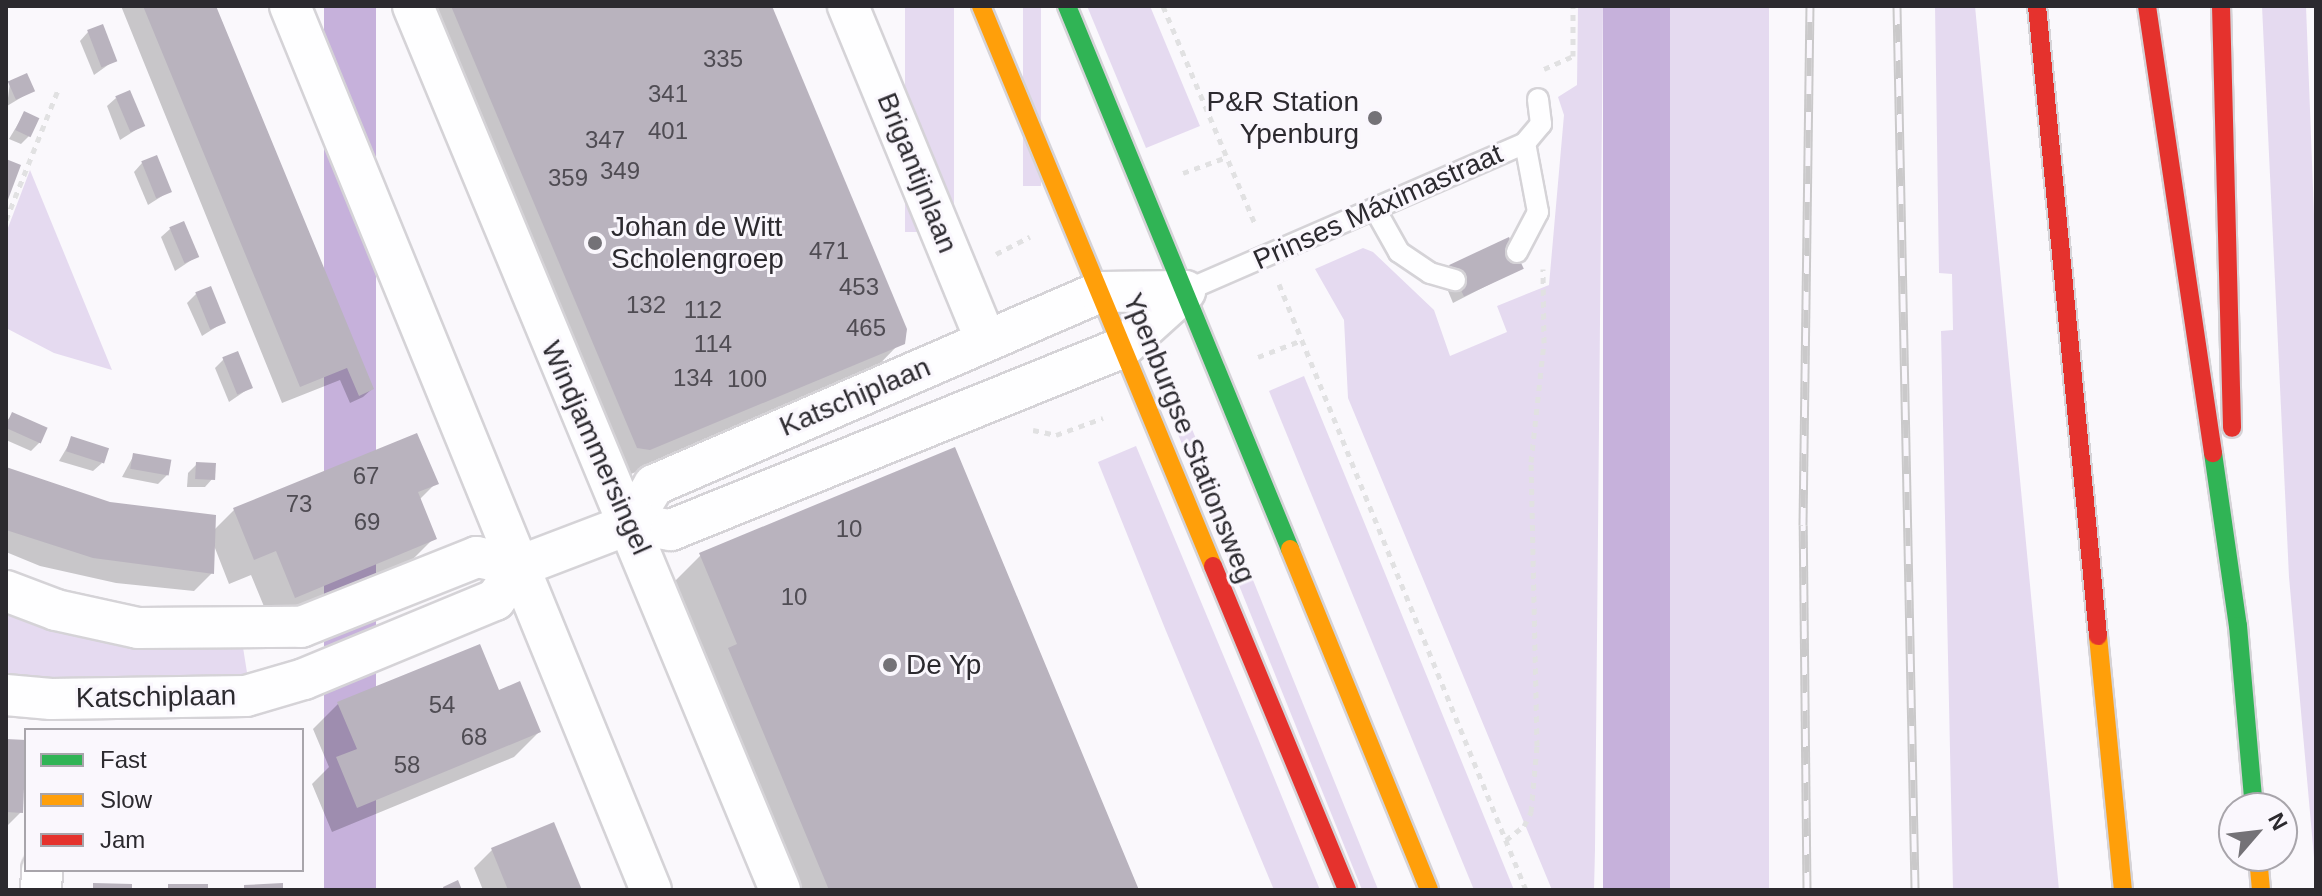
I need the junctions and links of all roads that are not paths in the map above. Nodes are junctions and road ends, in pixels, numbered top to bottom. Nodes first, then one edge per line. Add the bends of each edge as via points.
1 (290, 6) edge
2 (413, 6) edge
3 (848, 6) edge
4 (981, 6) edge
5 (1067, 6) edge
6 (2037, 6) edge
7 (2147, 6) edge
8 (2221, 6) edge
9 (2064, 68) dead end
10 (1538, 99) dead end
11 (1525, 143) junction
12 (1376, 211) junction
13 (1517, 252) dead end
14 (1455, 280) dead end
15 (1185, 291) junction
16 (1099, 292) junction
17 (2070, 317) junction
18 (986, 341) junction
19 (1122, 348) junction
20 (614, 530) junction
21 (533, 561) junction
22 (6, 591) edge
23 (2238, 626) junction
24 (301, 627) junction
25 (304, 679) junction
26 (6, 695) edge
27 (50, 714) edge
28 (2253, 792) edge
29 (651, 890) edge
30 (780, 890) edge
31 (1347, 890) edge
32 (1429, 890) edge
33 (2123, 890) edge

1 - 21 street
2 - 20 street, Windjammersingel via 550,344
3 - 18 street, Brigantijnlaan
4 - 16 main road, Ypenburgse Stationsweg
5 - 15 main road, Ypenburgse Stationsweg
6 - 17 main road
7 - 23 main road
8 - 23 main road
9 - 17 main road
10 - 11 lane, Prinses Máximastraat via 1541,124
11 - 12 lane, Prinses Máximastraat
11 - 13 lane via 1538,212
12 - 14 lane via 1399,252 1430,273
12 - 15 lane, Prinses Máximastraat
15 - 16 street
15 - 19 street
15 - 32 main road, Ypenburgse Stationsweg
16 - 18 street, Katschiplaan
16 - 19 main road, Ypenburgse Stationsweg
17 - 33 main road
18 - 20 street, Katschiplaan via 654,485
19 - 20 street, Katschiplaan via 671,530
19 - 31 main road, Ypenburgse Stationsweg
20 - 21 street, Katschiplaan
20 - 30 street, Windjammersingel
21 - 24 street via 477,557
21 - 25 street, Katschiplaan via 495,600
21 - 29 street
22 - 24 street via 56,610 138,628
23 - 28 main road
24 - 25 street
25 - 27 street, Katschiplaan via 246,696
26 - 27 street, Katschiplaan

